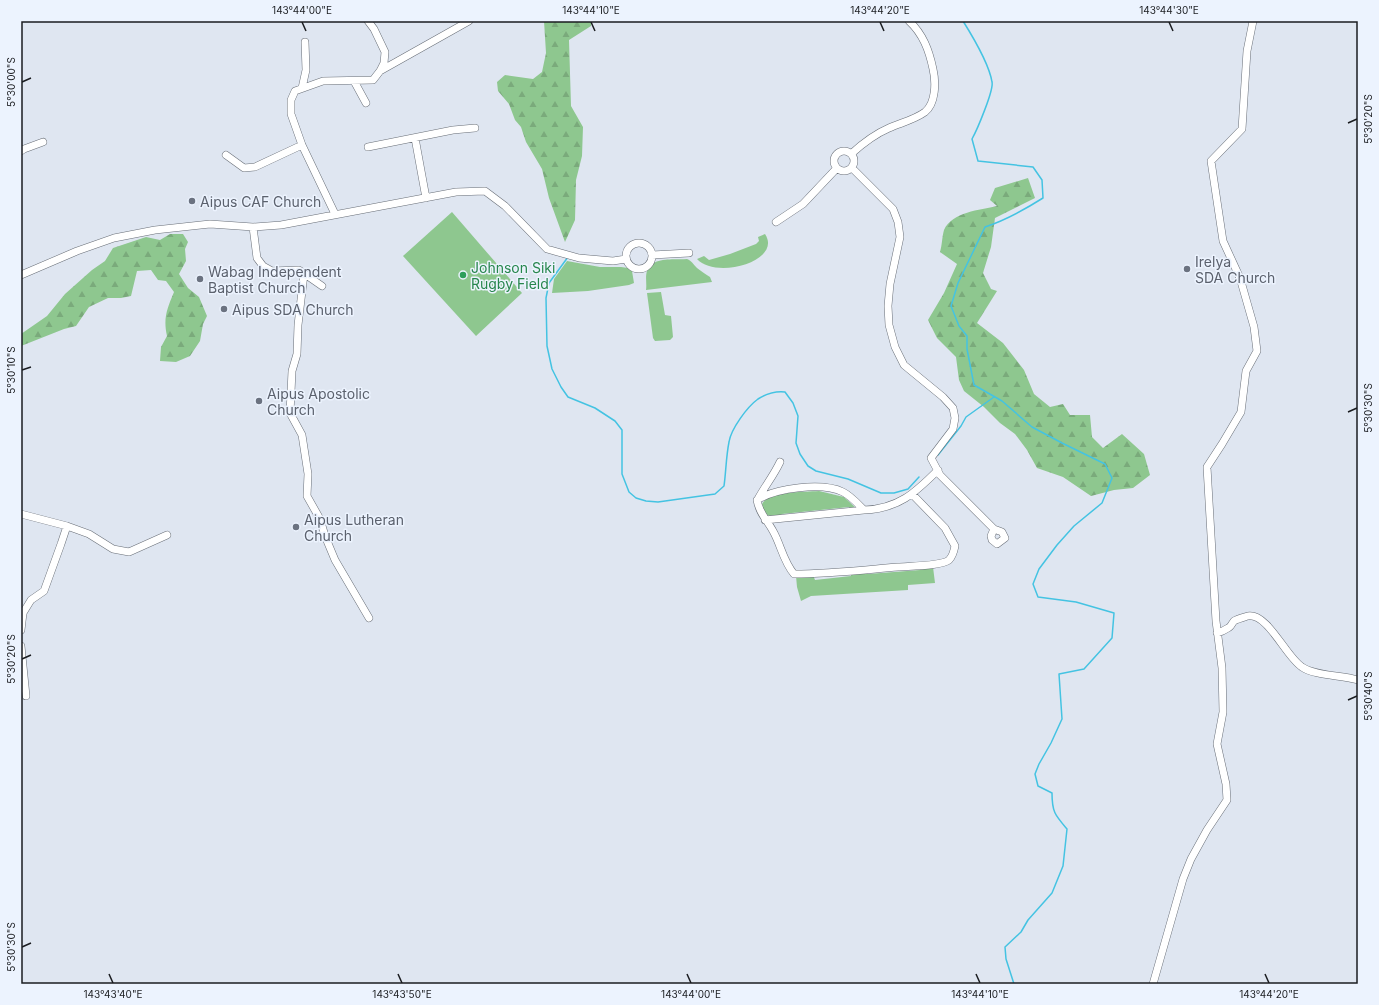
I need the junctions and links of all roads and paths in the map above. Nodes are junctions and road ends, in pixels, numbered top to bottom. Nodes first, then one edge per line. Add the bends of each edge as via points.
1 (368, 21) edge
2 (468, 21) edge
3 (909, 21) edge
4 (1253, 21) edge
5 (305, 42) dead end
6 (380, 71) junction
7 (354, 81) junction
8 (302, 88) junction
9 (366, 102) dead end
10 (475, 128) dead end
11 (415, 138) junction
12 (43, 142) dead end
13 (302, 145) junction
14 (368, 147) dead end
15 (21, 152) edge
16 (226, 154) dead end
17 (851, 154) junction
18 (837, 168) junction
19 (852, 168) junction
20 (426, 198) junction
21 (335, 214) junction
22 (776, 222) dead end
23 (254, 228) junction
24 (689, 253) dead end
25 (652, 255) junction
26 (626, 259) junction
27 (21, 274) edge
28 (304, 274) junction
29 (322, 286) dead end
30 (780, 462) dead end
31 (938, 470) junction
32 (912, 494) junction
33 (757, 500) junction
34 (864, 510) junction
35 (21, 514) edge
36 (765, 520) junction
37 (67, 526) junction
38 (994, 529) dead end
39 (167, 535) dead end
40 (369, 618) dead end
41 (21, 630) edge
42 (1217, 633) junction
43 (21, 646) edge
44 (1358, 680) edge
45 (26, 696) dead end
46 (1153, 984) edge

1 - 6 street via 385,52 384,64
2 - 6 street
3 - 17 street via 918,30 930,56 935,78 934,96 926,111 887,128
4 - 42 street via 1247,51 1242,129 1211,162 1223,242 1240,278 1254,327 1257,352 1246,372 1241,412 1207,467
5 - 8 street via 306,70
6 - 7 street via 373,80
7 - 8 street via 323,81
7 - 9 street
8 - 13 street via 295,91 291,100 291,114
10 - 11 street
11 - 14 street
11 - 20 street
12 - 15 street
13 - 16 street via 255,167 244,168
13 - 21 street
17 - 18 street via 842,151 836,155 834,161
17 - 19 street via 854,160
18 - 19 street via 844,172
18 - 22 street via 803,204
19 - 31 street via 893,209 898,222 900,237 888,306 889,325 895,347 904,365 953,408 955,418 952,429 931,458
20 - 21 street
20 - 26 street via 456,192 484,191 505,206 547,248 579,258 613,261
21 - 23 street
23 - 27 street via 210,224 114,238
23 - 28 street via 257,258 263,266 272,271 299,270
24 - 25 street
25 - 26 street via 649,263 643,268 634,268
25 - 26 street via 649,248 637,243 629,247
28 - 29 street
28 - 40 street via 297,354 292,371 290,413 302,435 308,474 307,496 320,519 335,560
30 - 33 street
31 - 32 street
31 - 38 street
32 - 34 street via 877,510
32 - 36 street via 945,528 951,538 955,546 948,560 932,564 856,571 794,574
33 - 34 street via 781,491 827,487 843,492
33 - 36 street via 758,508
34 - 36 street
35 - 37 street
37 - 39 street via 88,534 113,549 129,552
37 - 41 street via 44,591 31,600 24,613
42 - 44 street via 1229,628 1234,621 1255,616 1264,622 1295,662 1303,668
42 - 46 street via 1222,668 1223,712 1217,744 1226,784 1226,800 1185,872
43 - 45 street

